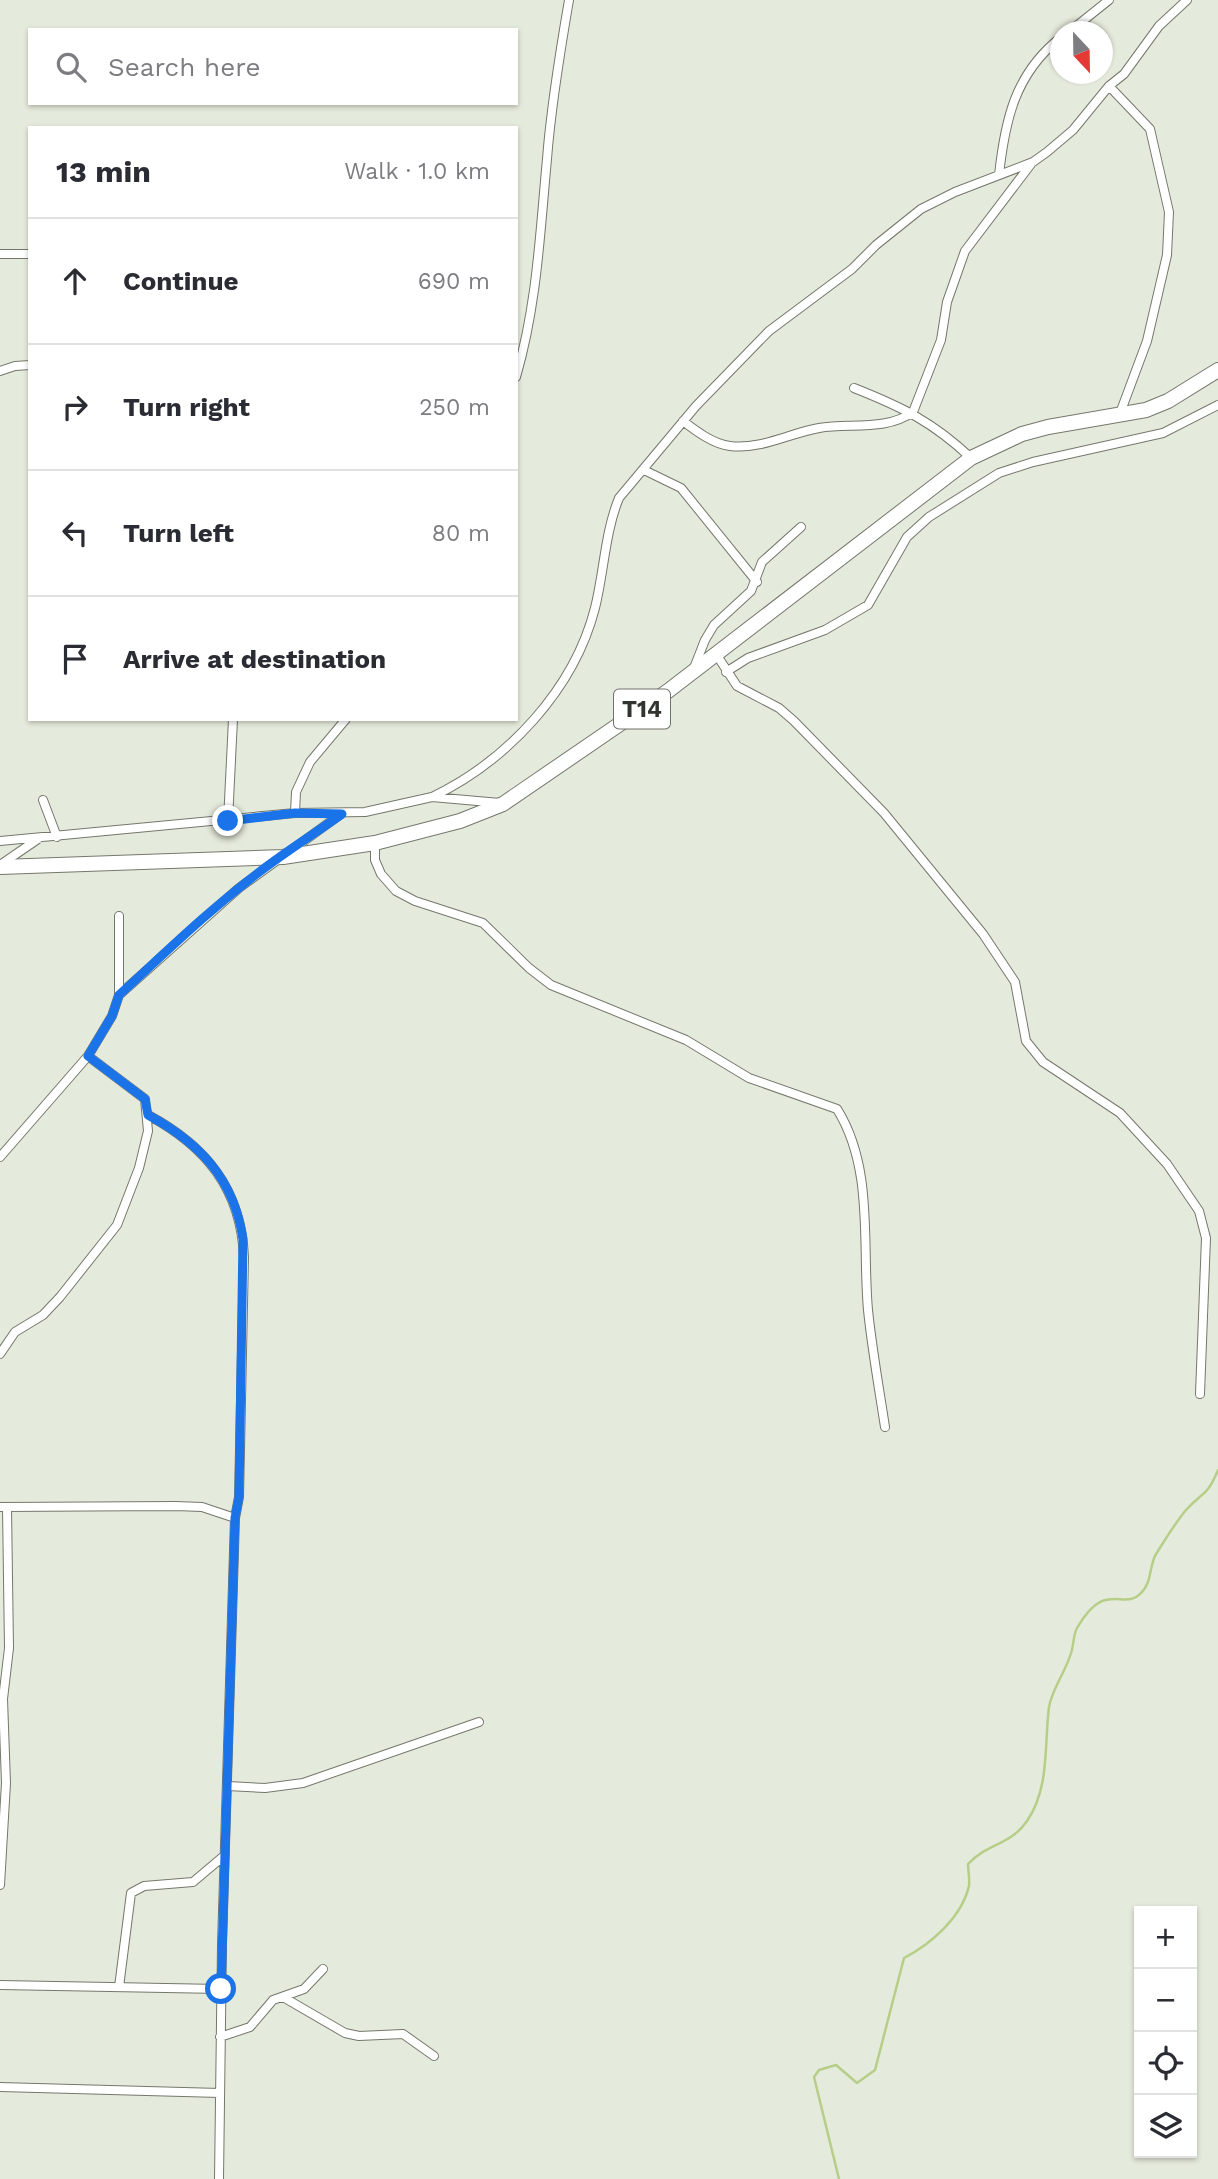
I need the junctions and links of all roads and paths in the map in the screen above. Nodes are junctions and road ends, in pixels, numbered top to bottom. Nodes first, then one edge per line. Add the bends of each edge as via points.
1 (569, 0) edge
2 (1109, 0) edge
3 (1187, 0) edge
4 (1083, 21) edge
5 (1050, 48) edge
6 (1110, 86) junction
7 (1033, 162) junction
8 (999, 175) junction
9 (0, 254) edge
10 (28, 254) edge
11 (28, 365) edge
12 (518, 367) edge
13 (1218, 370) edge
14 (0, 372) edge
15 (854, 388) dead end
16 (1218, 405) edge
17 (913, 412) junction
18 (1119, 416) junction
19 (683, 421) junction
20 (971, 458) junction
21 (644, 470) junction
22 (802, 527) dead end
23 (757, 582) junction
24 (716, 654) junction
25 (694, 671) junction
26 (726, 673) junction
27 (233, 721) edge
28 (344, 721) edge
29 (432, 797) junction
30 (43, 800) dead end
31 (503, 804) junction
32 (295, 813) junction
33 (342, 814) junction
34 (228, 821) junction
35 (57, 838) junction
36 (38, 839) junction
37 (0, 841) edge
38 (375, 843) junction
39 (283, 857) junction
40 (0, 866) edge
41 (119, 916) dead end
42 (119, 995) junction
43 (88, 1056) junction
44 (148, 1115) junction
45 (0, 1157) edge
46 (0, 1354) edge
47 (1200, 1394) dead end
48 (885, 1427) dead end
49 (3, 1507) edge
50 (235, 1518) junction
51 (479, 1722) dead end
52 (228, 1786) junction
53 (225, 1854) junction
54 (0, 1885) edge
55 (323, 1969) dead end
56 (0, 1984) edge
57 (119, 1987) junction
58 (221, 1989) junction
59 (283, 1997) junction
60 (220, 2037) junction
61 (434, 2056) dead end
62 (0, 2087) edge
63 (220, 2093) junction
64 (219, 2179) edge

1 - 12 street via 547,155 539,264
2 - 4 street
3 - 6 street via 1159,26
5 - 8 street via 1016,93 1004,132
6 - 7 street via 1073,130
6 - 18 street via 1150,129 1169,212 1167,255 1147,341
7 - 8 street
7 - 17 street via 965,251 947,302 941,340
8 - 19 street via 921,209 897,227 852,269 769,331
9 - 10 street
11 - 14 street
13 - 18 highway, T14 via 1168,401
15 - 17 street
16 - 26 street via 1163,433 999,473 929,517 907,537 868,605 825,630 748,658
17 - 19 street via 884,424 818,429 746,447 718,443
17 - 20 street
18 - 20 highway, T14 via 1035,431
19 - 21 street
20 - 24 highway, T14
21 - 23 street via 681,488
21 - 29 street via 613,512 589,630 566,674 534,718 492,762
22 - 23 street via 765,558
23 - 25 street via 714,625
24 - 25 highway, T14
24 - 26 street
25 - 31 highway, T14
26 - 47 street via 737,686 794,721 884,813 983,934 1015,982 1026,1041 1043,1062 1120,1112 1167,1164 1199,1211 1206,1238
27 - 34 street
28 - 32 street via 310,762 296,792
29 - 31 street
29 - 33 street
30 - 35 street
31 - 38 highway, T14 via 460,821
32 - 33 street
32 - 34 street
33 - 39 street
34 - 35 street
35 - 36 street
36 - 37 street
36 - 40 street
38 - 39 highway, T14
38 - 48 street via 381,874 396,891 483,923 551,985 686,1040 749,1078 836,1110 847,1125 861,1176 868,1307
39 - 40 highway, T14
39 - 42 street via 239,888
41 - 42 street
42 - 43 street
43 - 44 street via 145,1099
43 - 45 street
44 - 46 street via 139,1168 117,1225 60,1297 43,1315 15,1332
44 - 50 street via 182,1134 210,1161 241,1224 244,1257
49 - 50 street via 176,1506 211,1509
49 - 54 street via 9,1648 3,1699 6,1783
50 - 52 street
51 - 52 street via 303,1783
52 - 53 street
53 - 57 street via 192,1882 144,1886 131,1893
53 - 58 street
55 - 59 street via 312,1984
56 - 57 street
57 - 58 street
58 - 60 street
59 - 60 street via 266,2007 250,2027
59 - 61 street via 345,2033 403,2034
60 - 63 street
62 - 63 street
63 - 64 street

